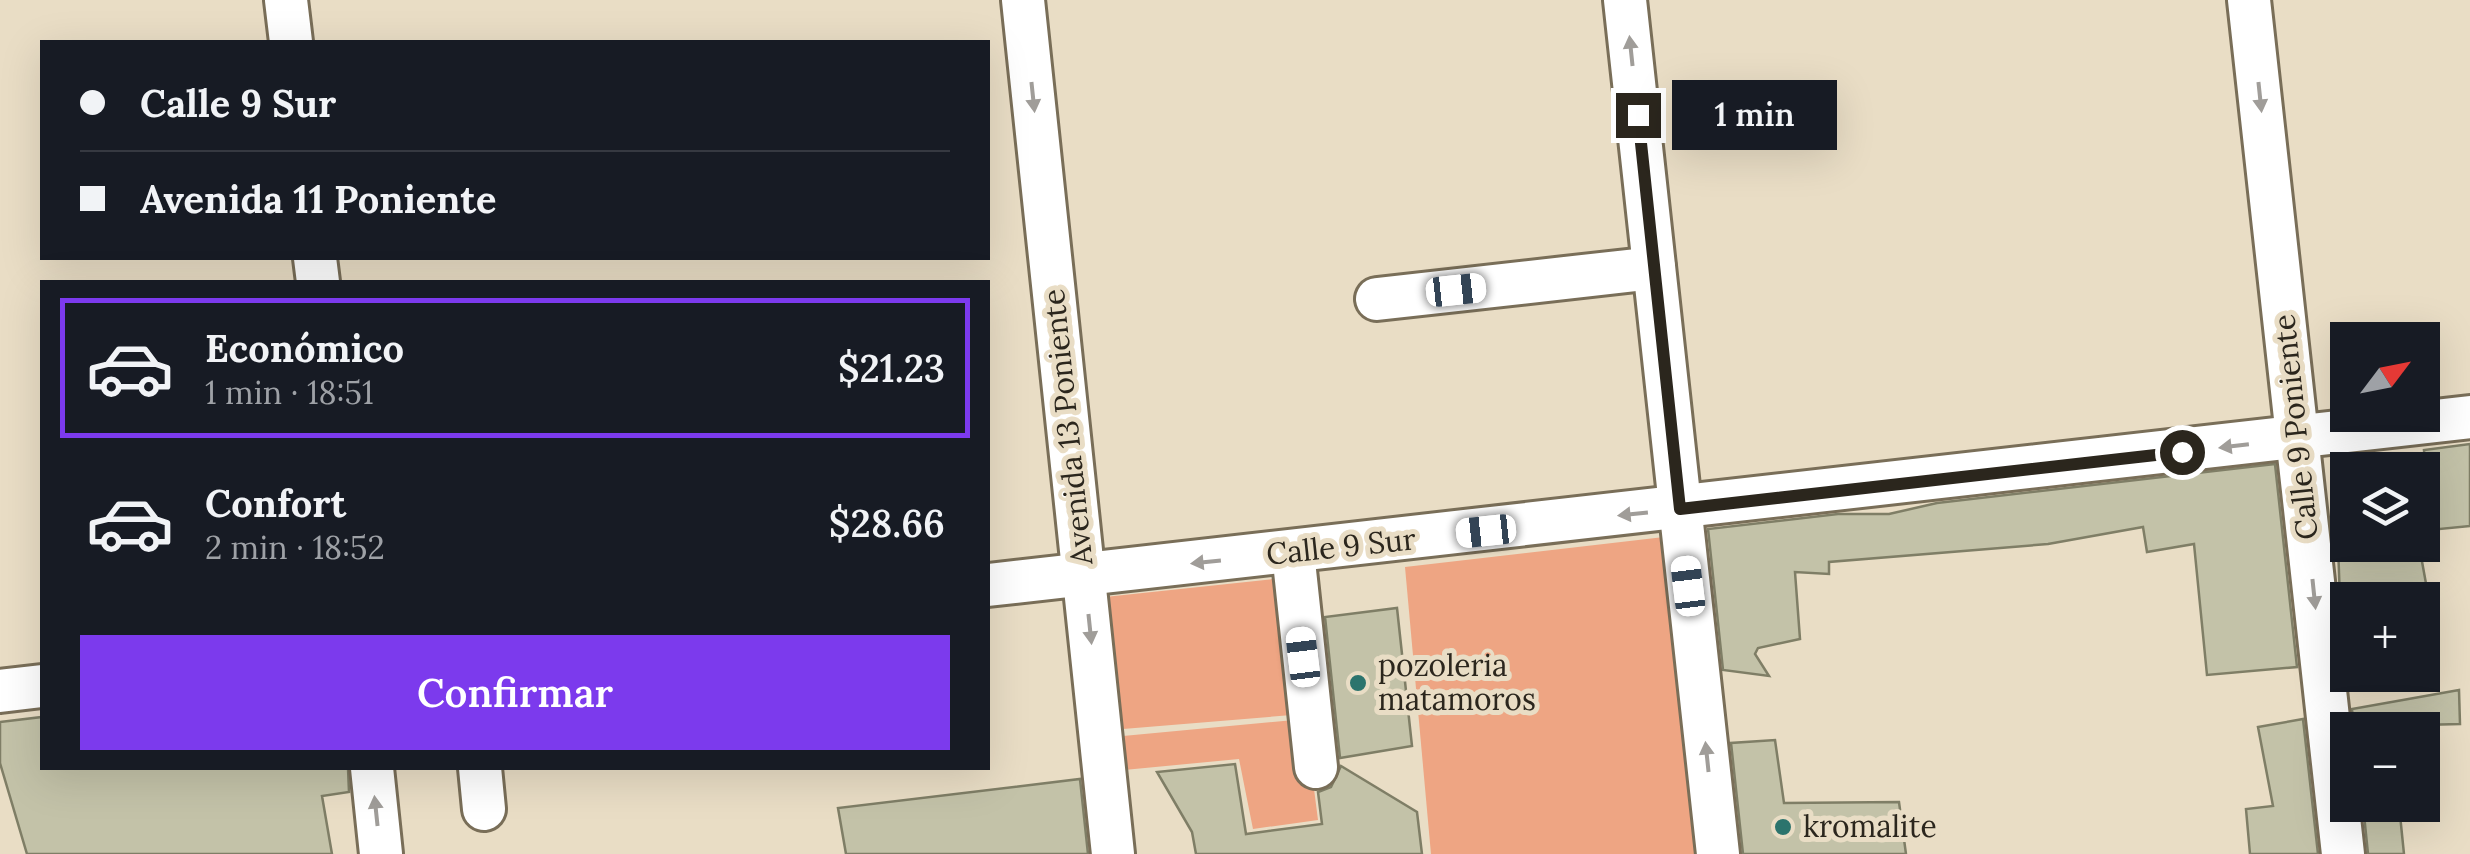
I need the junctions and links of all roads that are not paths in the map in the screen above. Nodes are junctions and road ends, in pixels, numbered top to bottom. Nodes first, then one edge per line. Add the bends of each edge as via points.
1 (286, 0) edge
2 (1023, 0) edge
3 (1625, 0) edge
4 (2249, 0) edge
5 (291, 40) edge
6 (1654, 268) junction
7 (1377, 299) dead end
8 (2470, 416) edge
9 (2297, 438) junction
10 (1680, 509) junction
11 (1292, 552) junction
12 (1084, 575) junction
13 (990, 585) edge
14 (40, 686) edge
15 (0, 691) edge
16 (1316, 767) dead end
17 (372, 770) edge
18 (381, 854) edge
19 (1114, 854) edge
20 (1718, 854) edge
21 (2343, 854) edge

1 - 5 street
2 -> 12 street, Avenida 13 Poniente
6 -> 3 street
4 -> 9 street, Calle 9 Poniente
6 - 7 street
6 - 10 street
8 - 9 street, Calle 9 Sur
9 -> 10 street, Calle 9 Sur
9 -> 21 street, Calle 9 Poniente
10 -> 11 street, Calle 9 Sur
20 -> 10 street
11 -> 12 street, Calle 9 Sur
11 - 16 street
12 - 13 street, Calle 9 Sur
12 -> 19 street, Avenida 13 Poniente
14 - 15 street
18 -> 17 street

